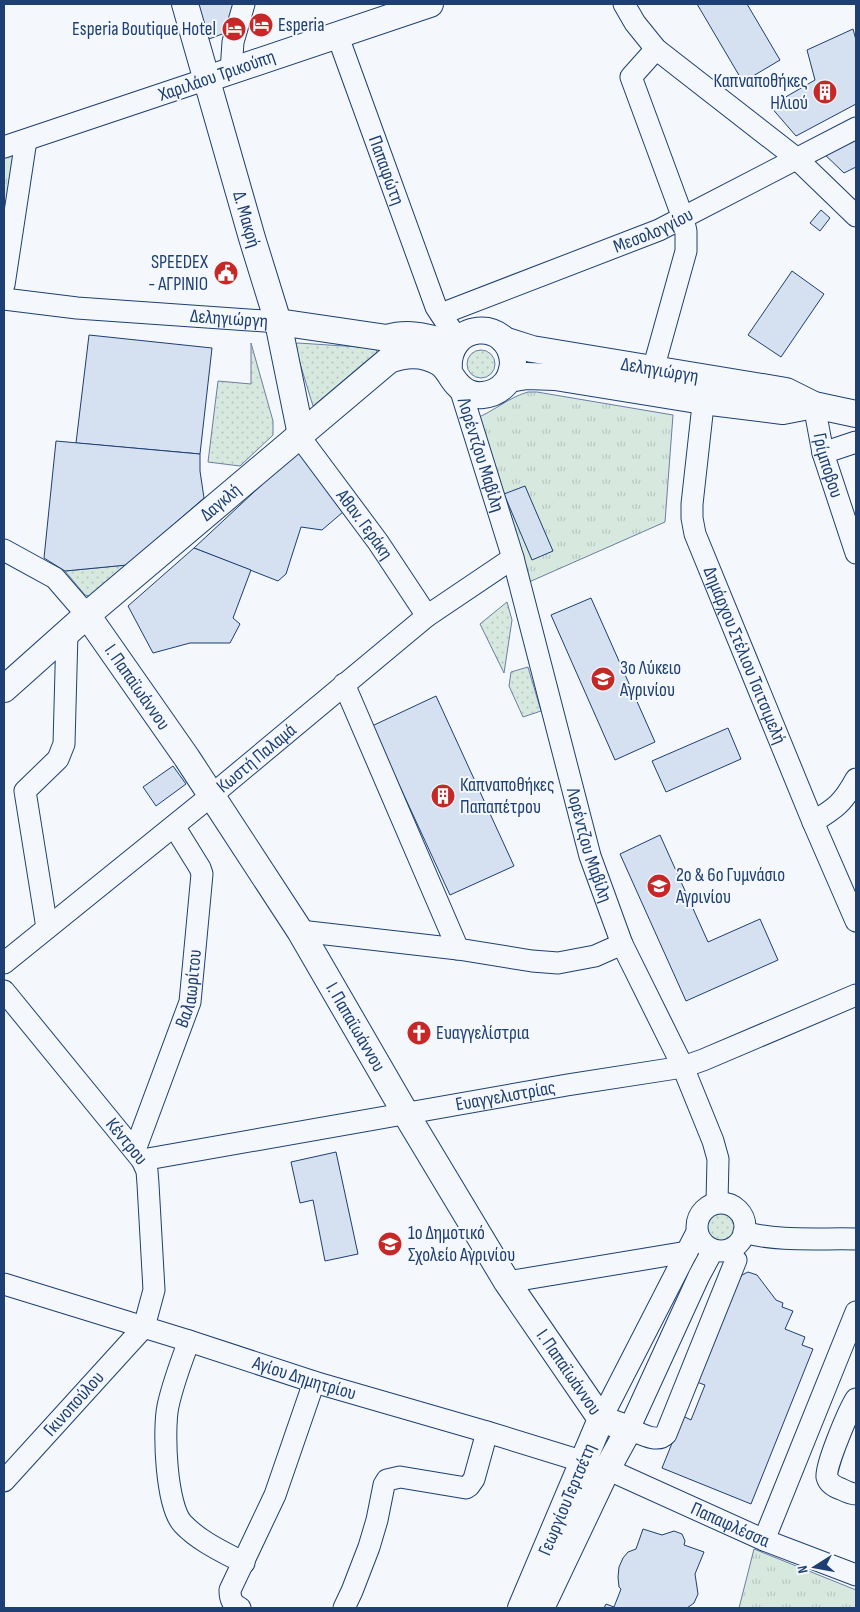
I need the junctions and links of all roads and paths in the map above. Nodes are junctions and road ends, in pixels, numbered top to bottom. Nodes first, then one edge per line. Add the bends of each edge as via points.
1 (185, 4) edge
2 (244, 4) edge
3 (430, 4) edge
4 (624, 4) edge
5 (337, 34) junction
6 (656, 49) junction
7 (219, 75) junction
8 (856, 128) edge
9 (26, 140) junction
10 (4, 147) edge
11 (796, 158) junction
12 (856, 216) edge
13 (683, 218) junction
14 (4, 285) edge
15 (4, 299) edge
16 (438, 310) junction
17 (278, 322) junction
18 (419, 336) junction
19 (387, 338) junction
20 (504, 340) junction
21 (456, 342) junction
22 (381, 366) junction
23 (509, 379) junction
24 (455, 380) junction
25 (650, 380) junction
26 (705, 389) junction
27 (814, 405) junction
28 (856, 414) edge
29 (301, 435) junction
30 (856, 442) edge
31 (823, 453) junction
32 (4, 550) edge
33 (856, 553) edge
34 (513, 558) junction
35 (87, 615) junction
36 (428, 616) junction
37 (67, 633) junction
38 (344, 684) junction
39 (4, 689) edge
40 (856, 779) edge
41 (212, 796) junction
42 (813, 822) junction
43 (174, 826) junction
44 (856, 921) edge
45 (47, 928) junction
46 (300, 931) junction
47 (622, 944) junction
48 (458, 949) junction
49 (4, 963) edge
50 (4, 991) edge
51 (856, 995) edge
52 (684, 1067) junction
53 (406, 1114) junction
54 (139, 1155) junction
55 (717, 1202) junction
56 (697, 1232) junction
57 (744, 1232) junction
58 (856, 1240) edge
59 (713, 1250) junction
60 (686, 1252) junction
61 (736, 1260) dead end
62 (507, 1282) junction
63 (4, 1284) edge
64 (856, 1312) edge
65 (144, 1327) junction
66 (189, 1341) junction
67 (851, 1346) edge
68 (314, 1382) junction
69 (856, 1399) edge
70 (601, 1420) junction
71 (629, 1429) junction
72 (487, 1432) junction
73 (595, 1466) junction
74 (4, 1481) edge
75 (856, 1494) edge
76 (764, 1540) junction
77 (244, 1563) junction
78 (856, 1575) edge
79 (240, 1608) edge
80 (344, 1608) edge
81 (521, 1608) edge
82 (541, 1608) edge

1 - 7 main road, Δ. Μακρή
2 - 7 street
3 - 5 main road, Χαριλάου Τρικούπη
4 - 6 street
5 - 7 main road, Χαριλάου Τρικούπη
5 - 16 street, Παπαφώτη
6 - 11 street
6 - 13 street via 631,77
7 - 9 street, Χαριλάου Τρικούπη
7 - 17 main road, Δ. Μακρή via 252,238
8 - 11 street, Μεσολογγίου
9 - 10 street, Χαριλάου Τρικούπη
9 - 14 street
11 - 12 street
11 - 13 street, Μεσολογγίου
13 - 16 street, Μεσολογγίου via 659,230
13 - 25 street via 686,251
15 - 17 street, Δεληγιώργη via 77,308
16 - 18 street via 429,327
16 - 21 street, Παπαφώτη
17 - 19 main road, Δεληγιώργη
17 - 29 main road, Δ. Μακρή
18 - 19 main road, Δεληγιώργη via 400,334
18 - 21 main road, Δεληγιώργη
19 - 22 main road via 388,352
20 - 21 main road via 481,330 464,335
20 - 23 main road via 512,356
20 - 25 main road, Δεληγιώργη
21 - 24 main road via 448,361
22 - 24 main road, Δαγκλή via 410,355 431,358 442,364
22 - 29 main road, Δαγκλή
23 - 24 main road via 498,391 479,396 469,393
23 - 25 main road, Δεληγιώργη via 528,376
24 - 34 street, Λορέντζου Μαβίλη
25 - 26 main road, Δεληγιώργη
26 - 27 main road, Δεληγιώργη via 783,411
26 - 42 street, Δημάρχου Στέλιου Τσιτσιμελή via 692,504 695,534
27 - 28 main road, Δεληγιώργη
27 - 31 street, Γρίμποβου
29 - 35 main road, Δαγκλή
29 - 36 street, Αθαν. Γεράκη
30 - 31 street
31 - 33 street, Γρίμποβου
32 - 35 street via 54,578
34 - 36 street, Κωστή Παλαμά
34 - 47 street, Λορέντζου Μαβίλη via 590,856
35 - 37 main road, Δαγκλή
35 - 41 main road, Ι. Παπαϊωάννου
36 - 38 street, Κωστή Παλαμά
37 - 39 main road, Δαγκλή
37 - 45 street via 62,752 25,791
38 - 41 street, Κωστή Παλαμά
38 - 48 street
40 - 42 street via 836,808
41 - 43 street, Κωστή Παλαμά
41 - 46 main road, Ι. Παπαϊωάννου
42 - 44 street, Δημάρχου Στέλιου Τσιτσιμελή
43 - 45 street, Κωστή Παλαμά
43 - 54 street, Βαλαωρίτου via 202,874 190,1002
45 - 49 street, Κωστή Παλαμά
46 - 48 street
46 - 53 main road, Ι. Παπαϊωάννου
47 - 48 street via 595,956 558,963
47 - 52 street, Λορέντζου Μαβίλη
50 - 54 street, Κέντρου
51 - 52 street, Ευαγγελιστρίας
52 - 53 street, Ευαγγελιστρίας
52 - 55 street, Λορέντζου Μαβίλη via 718,1159
53 - 54 street, Ευαγγελιστρίας
53 - 62 main road, Ι. Παπαϊωάννου
54 - 65 street, Κέντρου via 147,1171 154,1290
55 - 56 street via 703,1210 696,1224
55 - 57 street via 738,1210 745,1224
56 - 59 street
56 - 60 street, ΓεωργίουΤερτσέτη
57 - 58 street via 755,1236
57 - 59 street via 735,1246 728,1250
59 - 71 street, ΓεωργίουΤερτσέτη
60 - 62 street
60 - 70 street, ΓεωργίουΤερτσέτη
61 - 71 street via 666,1434 654,1438
62 - 70 main road, Ι. Παπαϊωάννου
63 - 65 street, Αγίου Δημητρίου
64 - 67 street
65 - 66 street, Αγίου Δημητρίου
65 - 74 street, Γκινοπούλου
66 - 68 street, Αγίου Δημητρίου
66 - 77 street via 168,1408 166,1439 170,1496 182,1524 201,1539
67 - 76 street
68 - 72 street, Αγίου Δημητρίου
68 - 77 street via 275,1494
69 - 75 street via 827,1472 832,1485
70 - 71 main road, Ι. Παπαϊωάννου
70 - 73 main road, ΓεωργίουΤερτσέτη
71 - 73 main road, ΓεωργίουΤερτσέτη
72 - 73 street, Αγίου Δημητρίου
72 - 80 street via 474,1479 466,1488 400,1477 387,1480 369,1547
73 - 76 street, Παπαφλέσσα
73 - 81 main road, ΓεωργίουΤερτσέτη
73 - 82 main road, ΓεωργίουΤερτσέτη
76 - 78 street, Παπαφλέσσα
77 - 79 street via 230,1590 232,1602

